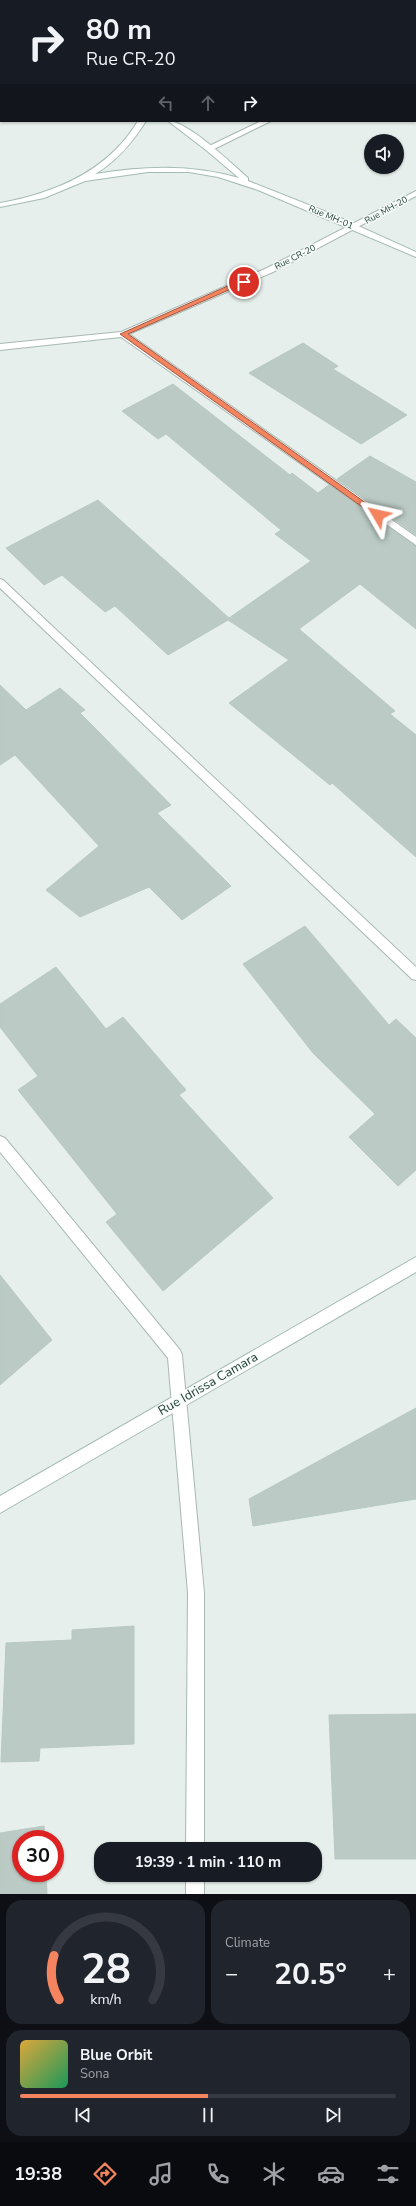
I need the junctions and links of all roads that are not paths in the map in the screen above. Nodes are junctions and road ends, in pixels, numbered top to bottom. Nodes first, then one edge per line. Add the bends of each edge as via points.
1 (142, 122) edge
2 (173, 122) edge
3 (265, 122) edge
4 (209, 148) junction
5 (81, 179) junction
6 (246, 181) junction
7 (416, 193) edge
8 (0, 205) edge
9 (355, 226) junction
10 (416, 255) edge
11 (123, 334) junction
12 (0, 347) edge
13 (416, 542) edge
14 (0, 582) edge
15 (416, 975) edge
16 (0, 1142) edge
17 (416, 1264) edge
18 (179, 1401) junction
19 (0, 1505) edge
20 (195, 1842) edge
21 (195, 1882) edge
22 (195, 1894) edge

1 - 5 street via 136,134 123,150 104,166
2 - 4 street, Rue MH-01
3 - 4 street
4 - 6 street, Rue MH-01
5 - 6 street, Rue MH-01 via 158,169 188,170
5 - 8 street via 46,194
6 - 9 street, Rue MH-01
7 - 9 street, Rue MH-20
9 - 10 street, Rue MH-01
9 - 11 street, Rue CR-20 via 270,270
11 - 12 street, Rue CR-20
11 - 13 street
14 - 15 street
16 - 18 street via 175,1355
17 - 18 street, Rue Idrissa Camara
18 - 19 street, Rue Idrissa Camara
18 - 20 street via 196,1593
21 - 22 street

